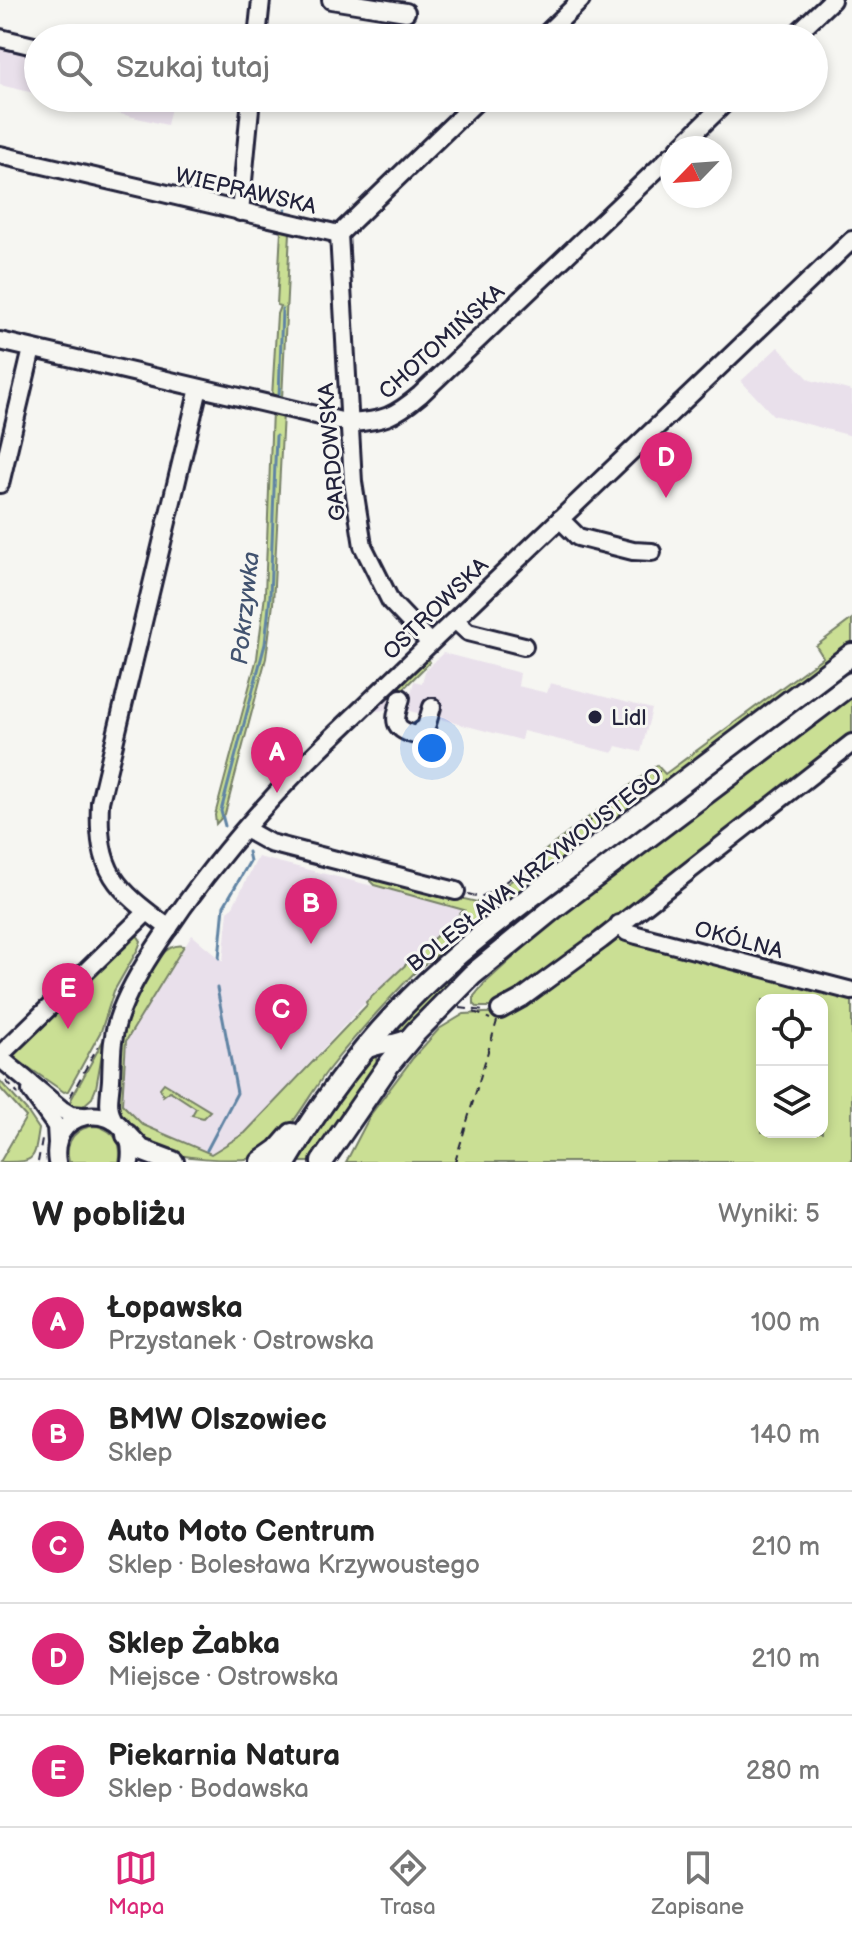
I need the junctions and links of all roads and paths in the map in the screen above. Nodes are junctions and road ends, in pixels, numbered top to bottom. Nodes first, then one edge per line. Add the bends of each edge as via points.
1 (261, 0) edge
2 (331, 0) edge
3 (581, 0) edge
4 (832, 0) edge
5 (406, 12) dead end
6 (258, 24) edge
7 (556, 24) edge
8 (807, 24) edge
9 (0, 38) edge
10 (24, 44) edge
11 (0, 46) edge
12 (24, 52) edge
13 (249, 112) edge
14 (465, 112) edge
15 (716, 112) edge
16 (691, 136) edge
17 (0, 155) edge
18 (660, 166) edge
19 (240, 212) junction
20 (339, 234) junction
21 (849, 249) edge
22 (0, 341) edge
23 (32, 349) junction
24 (199, 388) junction
25 (350, 423) junction
26 (0, 484) edge
27 (560, 519) junction
28 (652, 552) dead end
29 (455, 620) junction
30 (430, 643) junction
31 (524, 646) dead end
32 (852, 654) edge
33 (852, 683) edge
34 (379, 691) junction
35 (401, 698) junction
36 (852, 743) edge
37 (661, 770) dead end
38 (245, 829) junction
39 (456, 891) joint
40 (147, 912) junction
41 (619, 924) junction
42 (169, 928) junction
43 (852, 991) edge
44 (442, 1005) junction
45 (472, 1010) junction
46 (500, 1010) joint
47 (388, 1022) junction
48 (415, 1033) junction
49 (386, 1044) junction
50 (111, 1053) junction
51 (360, 1055) junction
52 (0, 1056) edge
53 (383, 1072) junction
54 (23, 1080) junction
55 (333, 1090) junction
56 (365, 1098) junction
57 (85, 1116) junction
58 (121, 1128) junction
59 (54, 1152) edge
60 (38, 1162) edge
61 (130, 1162) edge
62 (173, 1162) edge
63 (261, 1162) edge
64 (286, 1162) edge
65 (322, 1162) edge
66 (339, 1162) edge
67 (455, 1162) edge

1 - 6 street
2 - 5 street
3 - 7 street
4 - 8 street
9 - 10 street
11 - 12 street
13 - 19 street
14 - 20 street, WIEPRAWSKA
15 - 16 street
17 - 19 street, WIEPRAWSKA
18 - 25 street, CHOTOMIŃSKA via 404,409 377,421
19 - 20 street, WIEPRAWSKA
20 - 25 street, GARDOWSKA
21 - 27 street, OSTROWSKA
22 - 23 street, CHOTOMIŃSKA
23 - 24 street, CHOTOMIŃSKA
23 - 26 street
24 - 25 street, CHOTOMIŃSKA
24 - 40 street via 100,802 106,869
25 - 30 street, GARDOWSKA via 363,546 391,602
27 - 28 street via 578,537
27 - 29 street, OSTROWSKA
29 - 30 street, OSTROWSKA
29 - 31 street via 468,632
30 - 34 street, OSTROWSKA
32 - 47 main road, BOLESŁAWA KRZYWOUSTEGO via 488,930
33 - 44 main road, BOLESŁAWA KRZYWOUSTEGO via 529,927
34 - 35 street
34 - 38 street, OSTROWSKA
35 - 35 street via 427,706 426,727 415,735 397,726
36 - 41 street
37 - 39 path via 491,892 480,897
38 - 39 street via 270,843
38 - 42 street, OSTROWSKA
40 - 42 street
40 - 52 street
41 - 43 street, OKÓLNA via 637,935
41 - 46 street
42 - 50 street, OSTROWSKA via 131,988
44 - 45 path
44 - 48 main road, BOLESŁAWA KRZYWOUSTEGO
45 - 46 path
45 - 67 path via 483,1018 498,1016
47 - 49 street
47 - 51 main road, BOLESŁAWA KRZYWOUSTEGO
48 - 49 street
48 - 53 main road, BOLESŁAWA KRZYWOUSTEGO
49 - 51 street
49 - 53 street
50 - 57 street, OSTROWSKA via 95,1105
50 - 58 street, OSTROWSKA via 109,1107
51 - 55 main road, BOLESŁAWA KRZYWOUSTEGO
52 - 54 street
53 - 56 main road, BOLESŁAWA KRZYWOUSTEGO
54 - 57 street via 62,1110
54 - 59 street via 56,1126
55 - 63 main road
55 - 64 main road, BOLESŁAWA KRZYWOUSTEGO
56 - 65 main road, BOLESŁAWA KRZYWOUSTEGO
56 - 66 main road
57 - 58 street via 102,1116
57 - 59 street, OSTROWSKA via 66,1126
58 - 61 street, OSTROWSKA via 131,1148
58 - 62 main road via 141,1150
59 - 60 path

